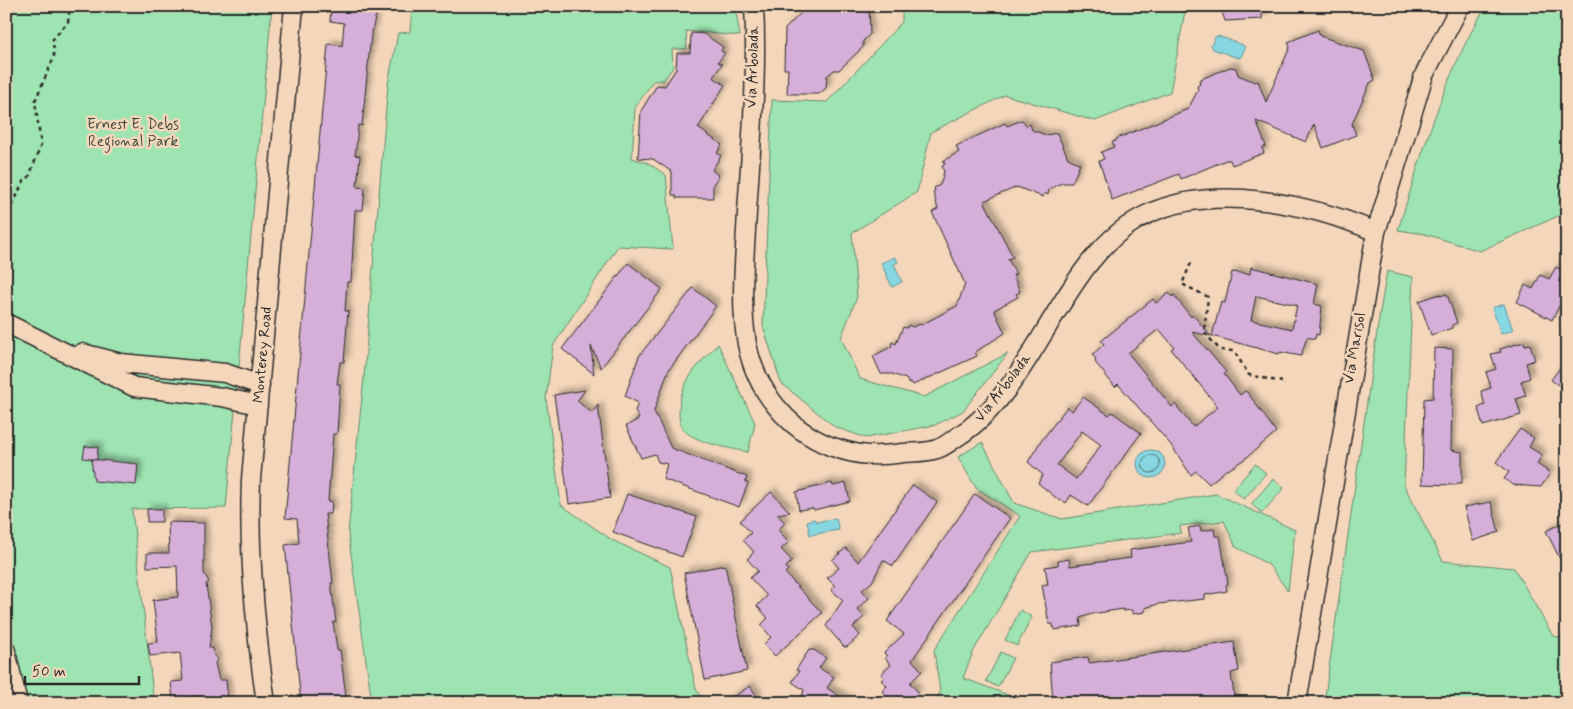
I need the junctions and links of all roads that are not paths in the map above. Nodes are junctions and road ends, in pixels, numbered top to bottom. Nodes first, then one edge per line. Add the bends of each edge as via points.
1 (294, 6) edge
2 (754, 6) edge
3 (1460, 6) edge
4 (1376, 232) junction
5 (6, 323) edge
6 (135, 364) junction
7 (260, 385) junction
8 (134, 387) junction
9 (258, 405) junction
10 (6, 652) edge
11 (18, 703) edge
12 (266, 703) edge
13 (1297, 703) edge

1 - 7 street, Monterey Road
2 - 4 street, Via Arbolada via 754,81 744,279 748,346 764,390 791,424 819,441 856,455 937,449 973,427 998,400 1104,243 1148,214 1194,200 1253,198 1349,221
3 - 4 street, Via Marisol via 1424,75
4 - 13 street, Via Marisol
5 - 6 street via 33,330 79,352
5 - 8 street
6 - 7 street via 225,373
6 - 8 street
7 - 9 street, Monterey Road
8 - 9 street via 222,396
9 - 12 street, Monterey Road via 249,532
10 - 11 street

